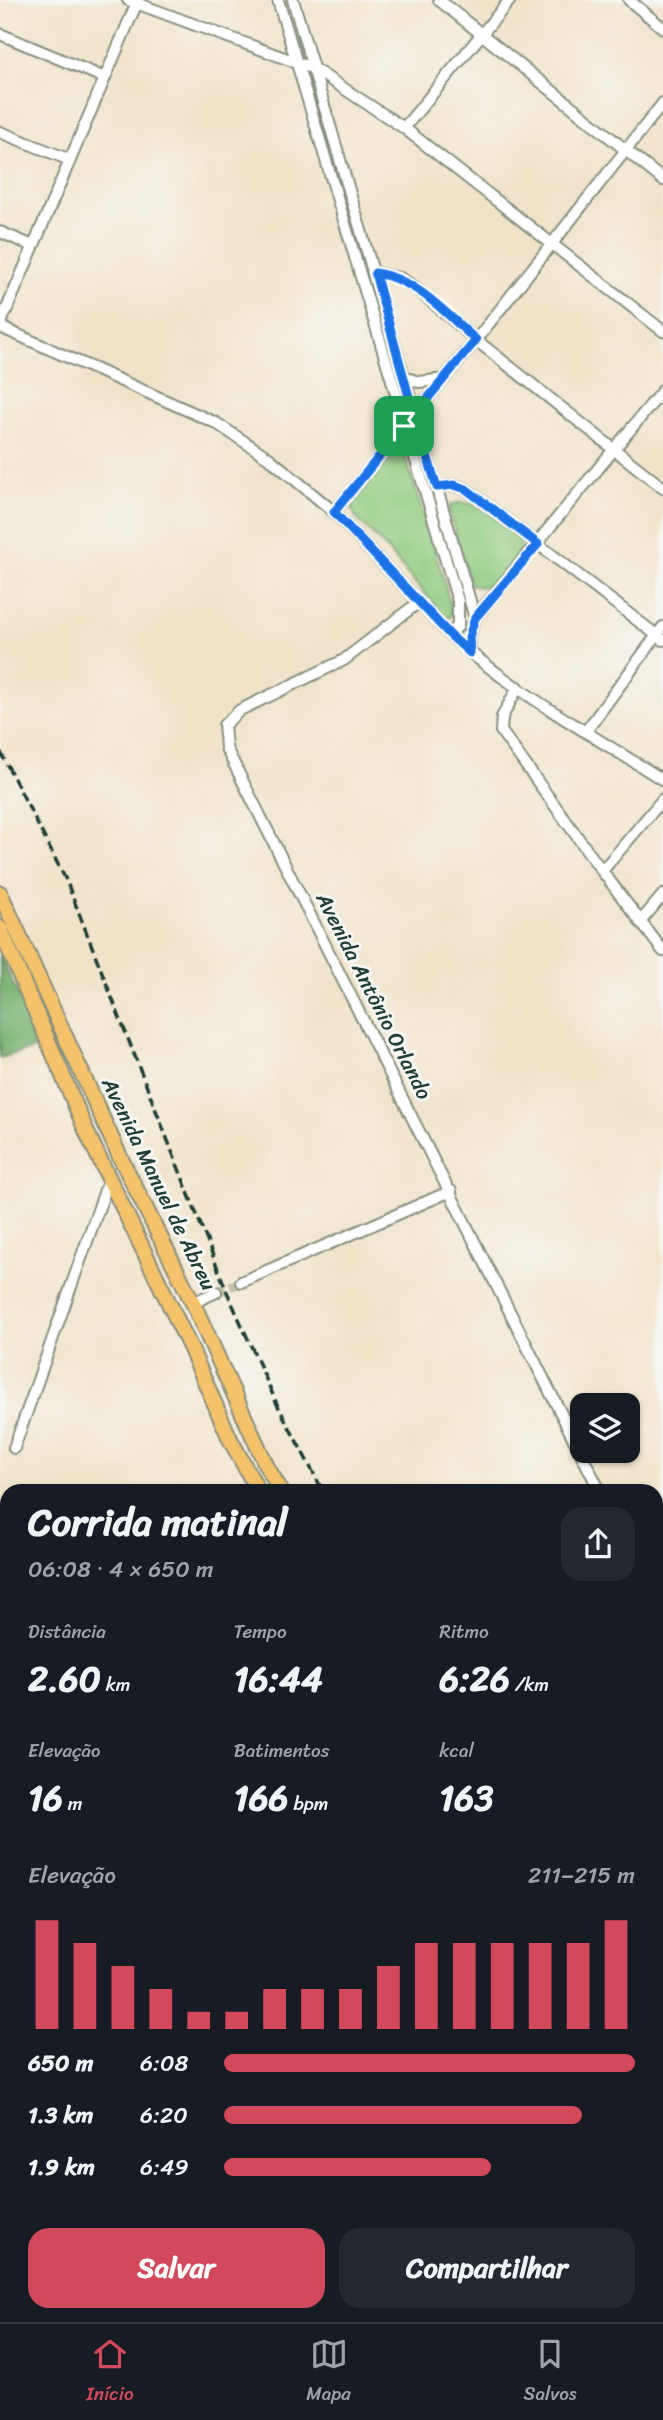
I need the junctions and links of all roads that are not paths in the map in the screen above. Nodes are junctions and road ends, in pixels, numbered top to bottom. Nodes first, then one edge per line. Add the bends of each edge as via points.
1 (278, 0) edge
2 (293, 0) edge
3 (439, 0) edge
4 (510, 0) edge
5 (629, 0) edge
6 (134, 1) edge
7 (663, 28) edge
8 (0, 34) edge
9 (481, 34) junction
10 (297, 62) junction
11 (314, 69) junction
12 (105, 78) junction
13 (663, 103) edge
14 (404, 128) junction
15 (0, 132) edge
16 (625, 150) junction
17 (70, 160) junction
18 (663, 180) edge
19 (0, 232) edge
20 (553, 243) junction
21 (33, 247) junction
22 (375, 273) junction
23 (0, 326) edge
24 (663, 331) edge
25 (476, 340) junction
26 (403, 377) junction
27 (444, 379) junction
28 (663, 390) edge
29 (414, 415) junction
30 (404, 426) junction
31 (615, 450) junction
32 (437, 487) junction
33 (663, 488) edge
34 (334, 512) junction
35 (538, 544) junction
36 (419, 602) junction
37 (475, 618) junction
38 (661, 634) edge
39 (450, 635) junction
40 (470, 653) junction
41 (518, 687) junction
42 (586, 730) junction
43 (663, 780) edge
44 (663, 799) edge
45 (602, 871) junction
46 (0, 893) edge
47 (663, 895) edge
48 (640, 922) junction
49 (0, 928) edge
50 (663, 951) edge
51 (109, 1179) junction
52 (451, 1191) junction
53 (241, 1282) tunnel mouth
54 (216, 1292) tunnel mouth
55 (193, 1303) junction
56 (14, 1448) dead end
57 (254, 1484) edge
58 (277, 1484) edge
59 (597, 1484) edge

1 - 10 street
2 - 11 street
3 - 9 street
4 - 9 street
5 - 7 street
6 - 10 street
6 - 12 street
8 - 12 street
9 - 14 street
9 - 16 street
10 - 11 street
10 - 30 street
11 - 14 street
11 - 22 street
12 - 17 street
13 - 16 street
14 - 20 street
15 - 17 street
16 - 18 street
16 - 20 street
17 - 21 street
19 - 21 street
20 - 24 street
20 - 25 street
21 - 23 street
22 - 25 street via 407,282
22 - 26 street
23 - 34 street via 215,423 269,458
25 - 27 street
25 - 31 street
26 - 27 street via 419,382
26 - 29 street
27 - 29 street
28 - 31 street
29 - 30 street
29 - 32 street
30 - 34 street
30 - 39 street via 457,601 457,625
31 - 33 street
31 - 35 street
32 - 35 street via 466,489
32 - 37 street
34 - 36 street
35 - 37 street
35 - 38 street
36 - 39 street
36 - 52 street, Avenida Antônio Orlando via 344,660 240,710 223,725 226,748
37 - 40 street
38 - 42 street
39 - 40 street
40 - 41 street
41 - 42 street
41 - 45 street via 502,717 502,731
42 - 43 street
44 - 45 street
45 - 48 street
46 - 55 main road, Avenida Manuel de Abreu via 120,1157
47 - 48 street
48 - 50 street
49 - 51 main road, Avenida Manuel de Abreu
51 - 56 street
51 - 57 main road, Avenida Manuel de Abreu
52 - 53 street
52 - 59 street, Avenida Antônio Orlando
54 - 55 street
55 - 58 main road, Avenida Manuel de Abreu

